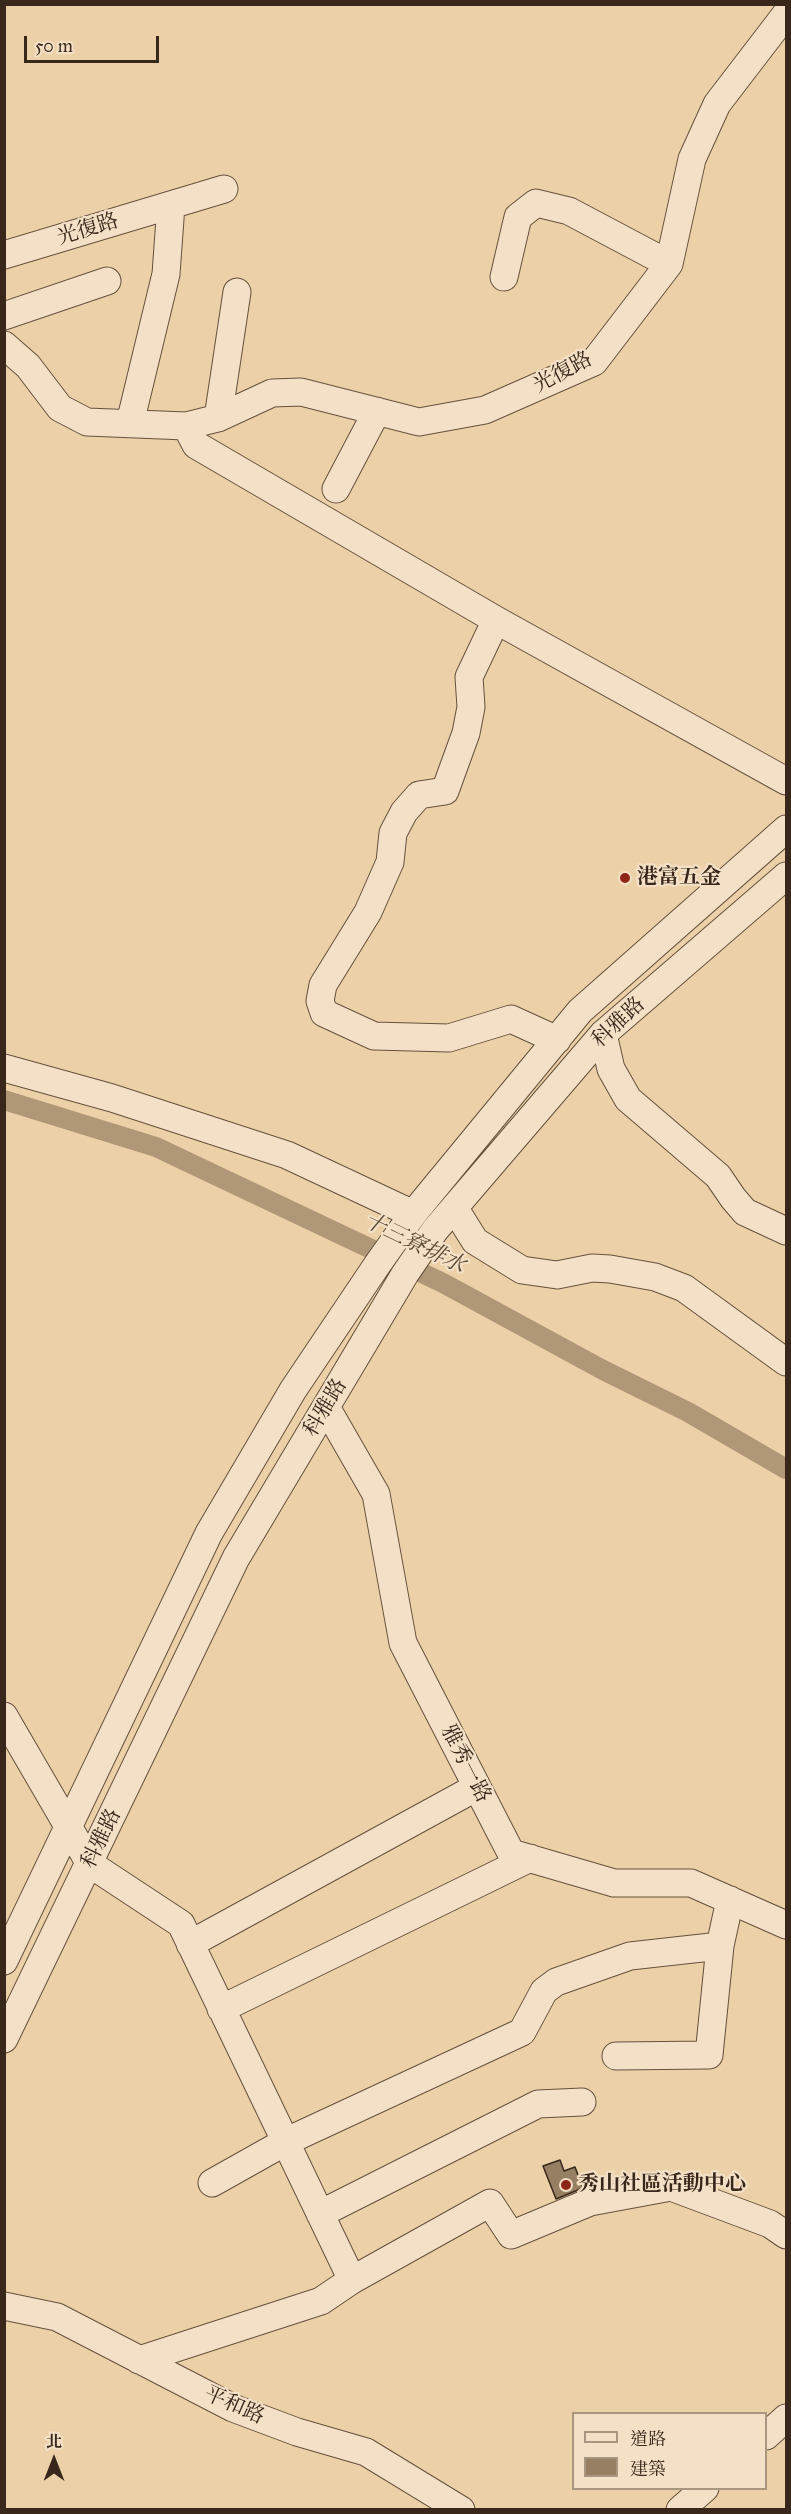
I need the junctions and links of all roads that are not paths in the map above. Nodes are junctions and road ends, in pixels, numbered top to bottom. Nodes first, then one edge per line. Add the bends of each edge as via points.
1 (786, 14) edge
2 (224, 189) dead end
3 (171, 205) junction
4 (4, 255) edge
5 (669, 264) junction
6 (504, 277) dead end
7 (107, 281) dead end
8 (237, 292) dead end
9 (4, 316) edge
10 (4, 345) edge
11 (377, 411) junction
12 (218, 418) junction
13 (130, 423) junction
14 (186, 426) junction
15 (336, 489) dead end
16 (496, 621) junction
17 (786, 781) edge
18 (786, 829) edge
19 (786, 876) edge
20 (603, 1034) junction
21 (557, 1040) junction
22 (4, 1068) edge
23 (455, 1209) junction
24 (413, 1214) junction
25 (786, 1231) edge
26 (786, 1362) edge
27 (326, 1407) junction
28 (4, 1716) edge
29 (477, 1787) junction
30 (69, 1828) junction
31 (530, 1858) junction
32 (90, 1864) junction
33 (730, 1900) junction
34 (786, 1924) edge
35 (190, 1944) junction
36 (720, 1946) junction
37 (4, 1961) edge
38 (221, 2009) junction
39 (4, 2039) edge
40 (616, 2056) dead end
41 (582, 2102) dead end
42 (285, 2142) junction
43 (212, 2183) dead end
44 (320, 2214) junction
45 (786, 2235) edge
46 (352, 2280) junction
47 (4, 2306) edge
48 (139, 2360) junction
49 (786, 2418) edge
50 (767, 2434) edge
51 (703, 2490) edge
52 (460, 2510) edge
53 (680, 2510) edge

1 - 5 street, 光復路 via 717,104 692,159
2 - 3 street, 光復路
3 - 4 street, 光復路
3 - 13 street via 166,274
5 - 6 street via 569,211 536,203 518,217
5 - 11 street, 光復路 via 594,362 485,410 419,422
7 - 9 street
8 - 12 street
10 - 13 street, 光復路 via 28,366 60,408 87,422
11 - 12 street, 光復路 via 301,392 272,393
11 - 15 street
12 - 14 street, 光復路
13 - 14 street, 光復路
14 - 16 street via 196,445
16 - 17 street
16 - 21 street via 470,677 471,707 466,733 445,791 419,795 404,813 393,832 390,862 368,912 323,985 320,1001 324,1013 374,1036 449,1038 511,1019
18 - 21 street, 科雅路 via 580,1011
19 - 20 street, 科雅路
20 - 23 street, 科雅路
20 - 25 street via 611,1069 628,1099 718,1176 746,1212
21 - 24 street, 科雅路
22 - 24 street via 112,1098 287,1155
23 - 26 street via 476,1240 522,1270 557,1275 592,1268 655,1276 684,1288
23 - 27 street, 科雅路 via 435,1230 405,1274
24 - 30 street, 科雅路 via 293,1390 209,1533
27 - 29 street, 雅秀一路 via 376,1494 403,1643
27 - 32 street, 科雅路 via 236,1558
28 - 30 street
29 - 31 street, 雅秀一路 via 511,1852
29 - 35 street
30 - 32 street
30 - 37 street, 科雅路
31 - 33 street, 雅秀一路 via 614,1883 691,1882
31 - 38 street
32 - 35 street via 181,1924
32 - 39 street, 科雅路
33 - 34 street, 雅秀一路
33 - 36 street
35 - 38 street
36 - 40 street via 709,2055
36 - 42 street via 630,1956 556,1982 544,1991 522,2032
38 - 42 street
41 - 44 street via 538,2104
42 - 43 street
42 - 44 street
44 - 46 street
45 - 46 street via 770,2224 671,2187 590,2202 511,2235 490,2203
46 - 48 street via 321,2301
47 - 48 street, 平和路 via 57,2317
48 - 52 street, 平和路 via 233,2408 366,2452
49 - 50 street
51 - 53 street

